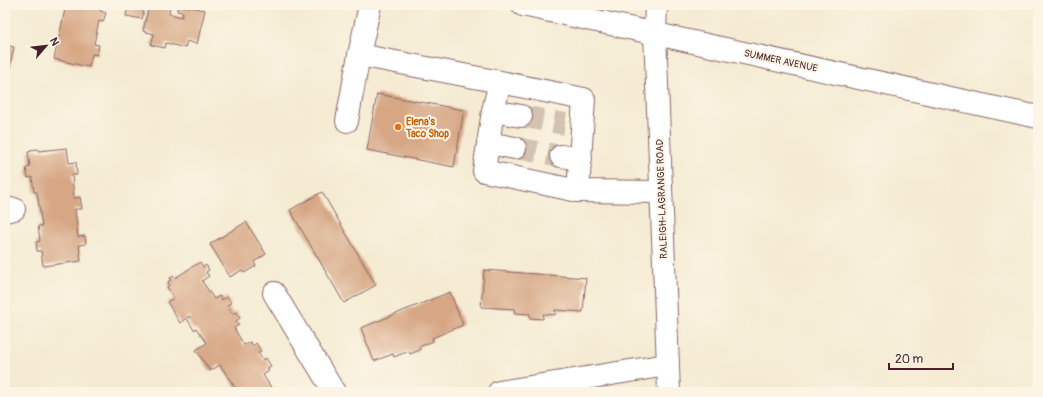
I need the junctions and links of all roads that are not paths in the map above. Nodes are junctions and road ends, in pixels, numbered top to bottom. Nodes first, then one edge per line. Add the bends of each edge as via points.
1 (370, 5) edge
2 (523, 5) edge
3 (656, 5) edge
4 (655, 33) junction
5 (359, 55) junction
6 (500, 82) junction
7 (494, 111) junction
8 (521, 116) tunnel mouth
9 (1038, 116) edge
10 (347, 121) dead end
11 (488, 143) junction
12 (515, 148) tunnel mouth
13 (578, 191) junction
14 (661, 192) junction
15 (274, 293) dead end
16 (668, 365) junction
17 (521, 390) edge
18 (334, 392) edge
19 (499, 392) edge
20 (669, 392) edge

1 - 5 main road
2 - 4 main road, SUMMER AVENUE
3 - 4 main road, RALEIGH-LAGRANGE ROAD
4 - 9 main road, SUMMER AVENUE
4 - 14 main road, RALEIGH-LAGRANGE ROAD
5 - 6 main road
5 - 10 main road
6 - 7 main road
6 - 13 main road via 584,99 574,126 571,158
7 - 8 main road
7 - 11 main road
11 - 12 main road
11 - 13 main road via 484,171
13 - 14 main road
14 - 16 main road, RALEIGH-LAGRANGE ROAD
15 - 18 main road
16 - 17 main road
16 - 20 main road, RALEIGH-LAGRANGE ROAD
17 - 19 main road

